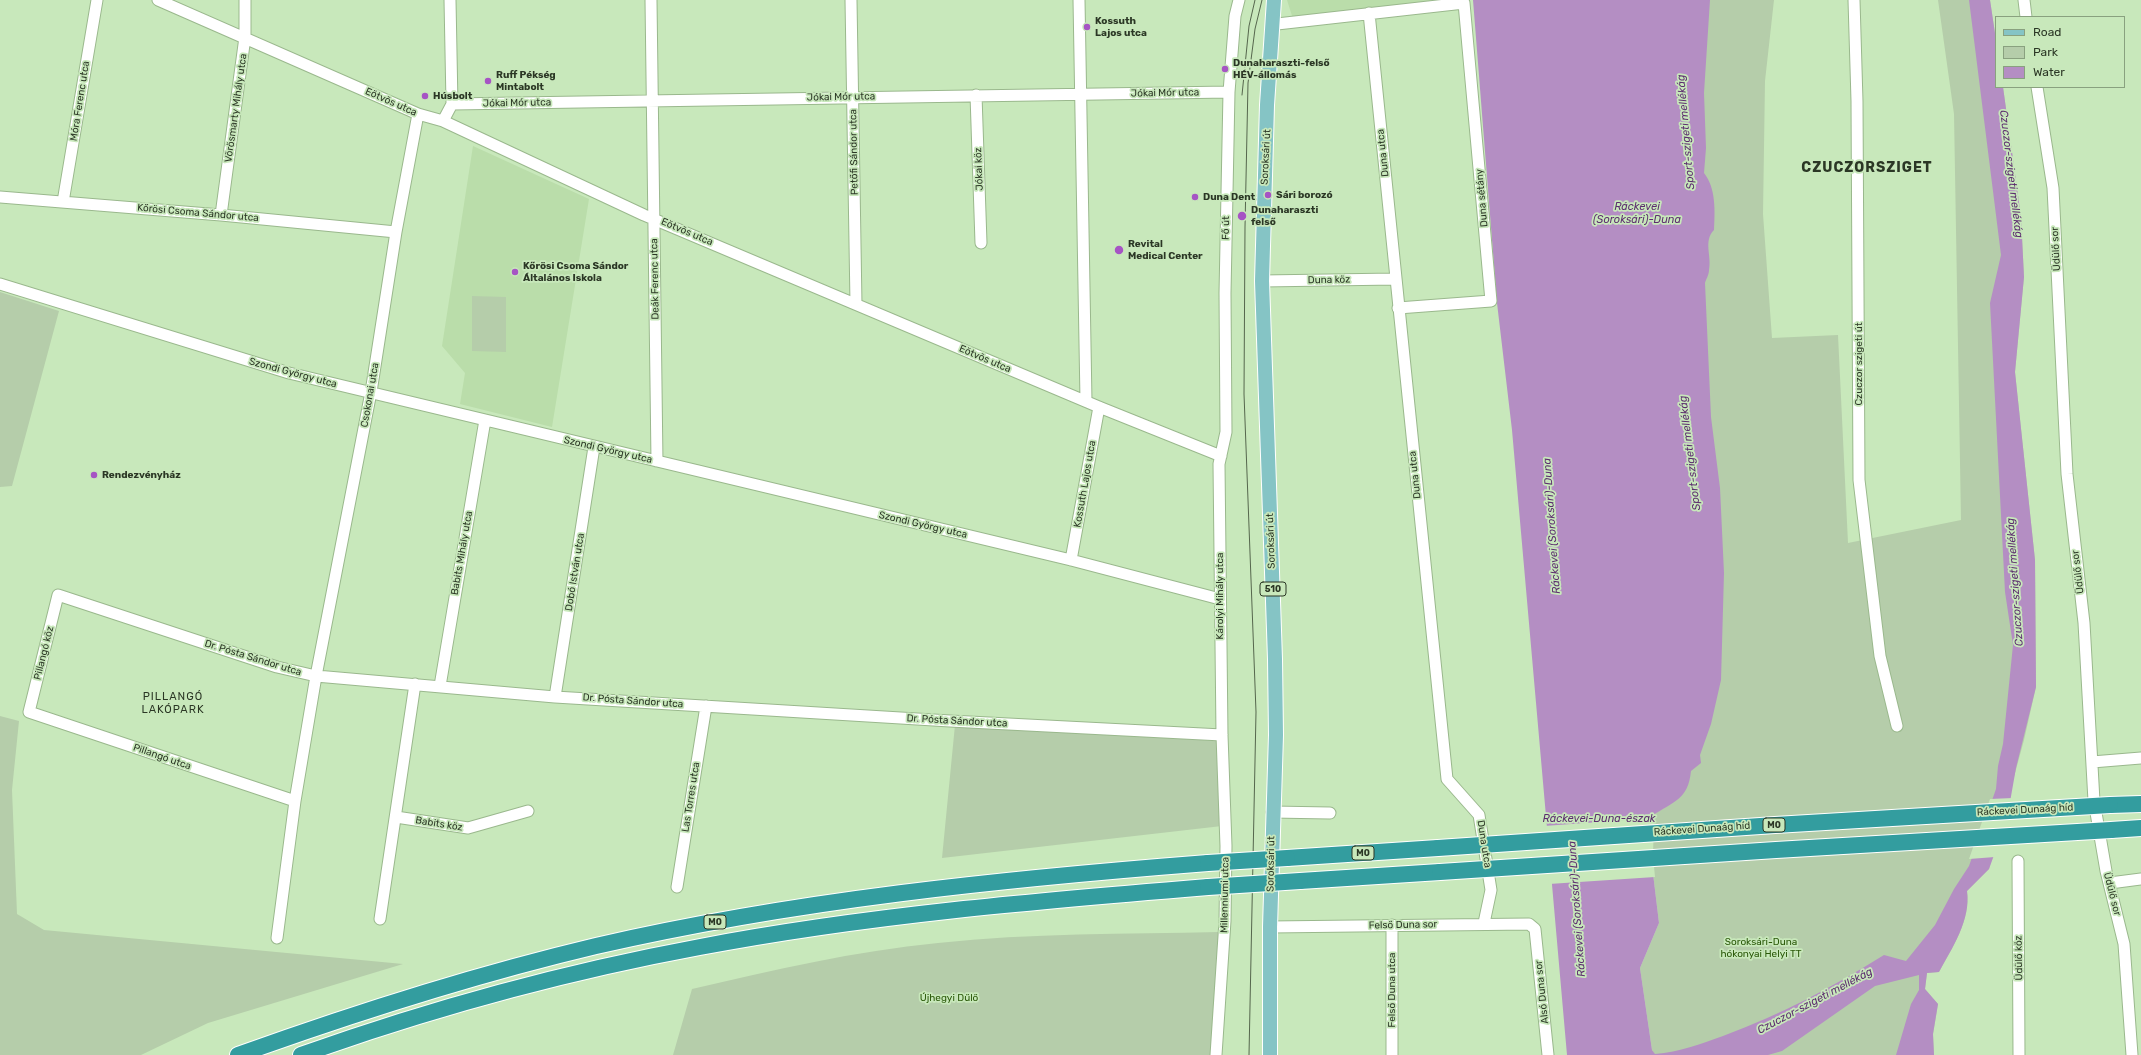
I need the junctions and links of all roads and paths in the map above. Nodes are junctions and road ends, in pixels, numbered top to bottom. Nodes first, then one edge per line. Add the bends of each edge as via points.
1 (97, 0) edge
2 (158, 0) edge
3 (245, 0) edge
4 (450, 0) edge
5 (651, 0) edge
6 (851, 0) edge
7 (1079, 0) edge
8 (1239, 0) edge
9 (1274, 0) edge
10 (1281, 0) edge
11 (1854, 0) edge
12 (2024, 0) edge
13 (1370, 13) junction
14 (2026, 16) edge
15 (1277, 24) junction
16 (245, 37) junction
17 (2037, 88) edge
18 (1229, 92) junction
19 (1082, 94) junction
20 (976, 95) junction
21 (853, 97) junction
22 (652, 100) junction
23 (452, 104) junction
24 (418, 114) junction
25 (443, 121) junction
26 (1268, 122) junction
27 (0, 197) edge
28 (63, 202) junction
29 (221, 215) junction
30 (655, 219) junction
31 (396, 232) junction
32 (981, 243) dead end
33 (1395, 279) junction
34 (1262, 281) junction
35 (0, 284) edge
36 (856, 304) junction
37 (1398, 308) junction
38 (371, 392) junction
39 (1086, 402) junction
40 (1099, 407) junction
41 (485, 420) junction
42 (594, 447) junction
43 (1220, 456) junction
44 (657, 461) junction
45 (1071, 560) junction
46 (58, 594) joint
47 (1220, 598) junction
48 (316, 676) junction
49 (415, 684) junction
50 (440, 686) junction
51 (555, 697) junction
52 (706, 706) junction
53 (30, 712) joint
54 (1897, 726) dead end
55 (1222, 735) junction
56 (2141, 758) edge
57 (2092, 762) junction
58 (295, 801) junction
59 (2141, 804) edge
60 (528, 811) dead end
61 (1272, 812) junction
62 (1330, 813) dead end
63 (396, 817) junction
64 (2141, 828) edge
65 (2018, 861) dead end
66 (2141, 879) edge
67 (2110, 883) junction
68 (677, 887) dead end
69 (380, 920) dead end
70 (1484, 924) junction
71 (1392, 925) junction
72 (1270, 927) junction
73 (1536, 929) joint
74 (277, 938) dead end
75 (238, 1055) edge
76 (301, 1055) edge
77 (1216, 1055) edge
78 (1270, 1055) edge
79 (1392, 1055) edge
80 (1548, 1055) edge
81 (2019, 1055) edge
82 (2132, 1055) edge

1 - 28 street, Móra Ferenc utca
2 - 16 street, Eötvös utca
3 - 16 street, Vörösmarty Mihály utca
4 - 23 street
5 - 22 street, Deák Ferenc utca
6 - 21 street, Petőfi Sándor utca
7 - 19 street
8 - 18 street, Fő út via 1235,16
9 - 26 main road, 510
10 - 15 main road, 510
11 - 54 street, Czuczor szigeti út via 1859,480 1880,656
12 - 14 street
13 - 15 street
13 - 33 street, Duna utca
13 - 37 street, Duna sétány via 1464,3 1491,301
15 - 26 main road, 510
16 - 24 street, Eötvös utca
16 - 29 street, Vörösmarty Mihály utca
17 - 57 street, Üdülő sor via 2053,188 2066,474 2084,623
18 - 19 street, Jókai Mór utca
18 - 43 street, Fő út via 1225,293 1226,432
19 - 20 street, Jókai Mór utca
19 - 39 street
20 - 21 street, Jókai Mór utca
20 - 32 street, Jókai köz
21 - 22 street, Jókai Mór utca
21 - 36 street, Petőfi Sándor utca
22 - 23 street, Jókai Mór utca
22 - 30 street, Deák Ferenc utca
23 - 25 street
24 - 25 street, Eötvös utca
24 - 31 street, Csokonai utca
25 - 30 street, Eötvös utca
26 - 34 main road, Soroksári út / 510
27 - 28 street, Kőrösi Csoma Sándor utca
28 - 29 street, Kőrösi Csoma Sándor utca
29 - 31 street, Kőrösi Csoma Sándor utca
30 - 36 street, Eötvös utca
30 - 44 street, Deák Ferenc utca
31 - 38 street, Csokonai utca
33 - 34 street, Duna köz
33 - 37 street, Duna utca
34 - 61 main road, Soroksári út / 510 via 1275,659 1276,736
35 - 38 street, Szondi György utca via 289,373
36 - 39 street, Eötvös utca
37 - 70 street, Duna utca via 1447,779 1479,815 1491,890
38 - 41 street, Szondi György utca
38 - 48 street, Csokonai utca
39 - 40 street, Eötvös utca
40 - 43 street, Eötvös utca
40 - 45 street, Kossuth Lajos utca
41 - 42 street, Szondi György utca
41 - 50 street, Babits Mihály utca
42 - 44 street, Szondi György utca
42 - 51 street, Dobó István utca
43 - 47 street, Károlyi Mihály utca
44 - 45 street, Szondi György utca
45 - 47 street, Szondi György utca
46 - 48 street, Dr. Pósta Sándor utca via 277,667
46 - 53 street, Pillangó köz
47 - 55 street, Károlyi Mihály utca
48 - 49 street, Dr. Pósta Sándor utca
48 - 58 street, Csokonai utca
49 - 50 street, Dr. Pósta Sándor utca
49 - 63 street
50 - 51 street, Dr. Pósta Sándor utca
51 - 52 street, Dr. Pósta Sándor utca
52 - 55 street, Dr. Pósta Sándor utca
52 - 68 street, Las Torres utca
53 - 58 street, Pillangó utca
55 - 77 street, Millenniumi utca via 1226,921
56 - 57 street
57 - 67 street, Üdülő sor via 2094,801
58 - 74 street, Csokonai utca
59 - 75 highway, Ráckevei Dunaág híd / M0, bridge via 1720,828 1118,870 869,898 673,930 544,959 406,997
60 - 63 street, Babits köz via 468,828
61 - 62 street
61 - 72 main road, Soroksári út / 510
63 - 69 street
64 - 76 highway, M0, bridge via 1208,887 926,913 700,946 621,963 507,991
65 - 81 street, Üdülő köz
66 - 67 street
67 - 82 street, Üdülő sor via 2124,944
70 - 71 street, Felső Duna sor
70 - 73 street, Felső Duna sor via 1529,924
71 - 72 street, Felső Duna sor
71 - 79 street, Felső Duna utca
72 - 78 main road, Soroksári út / 510
73 - 80 street, Alsó Duna sor

